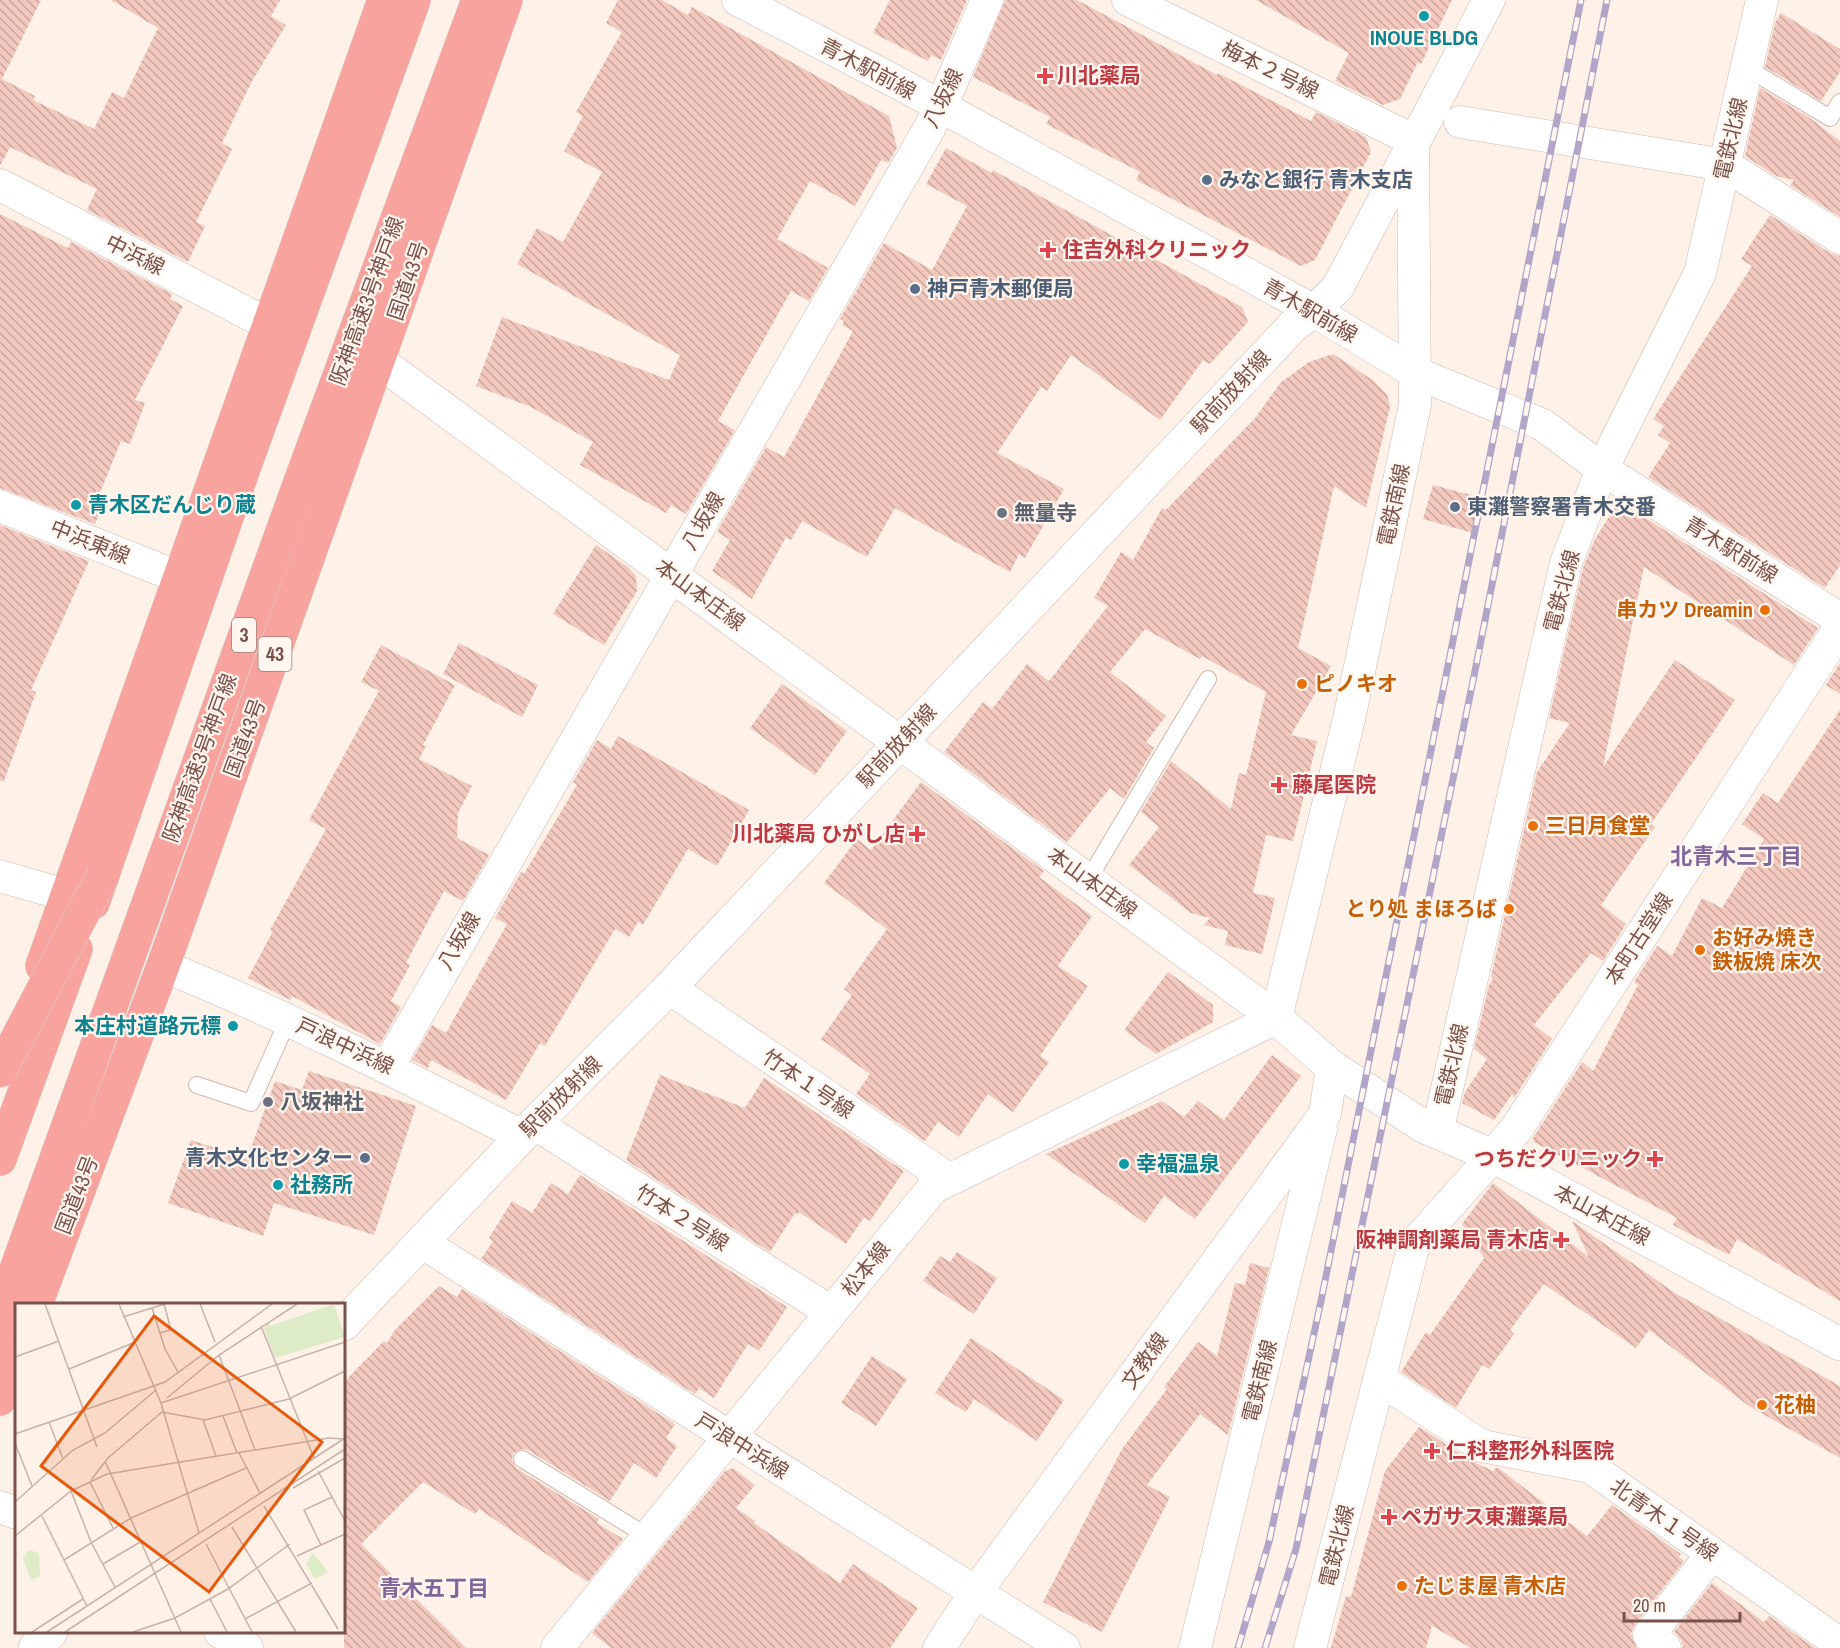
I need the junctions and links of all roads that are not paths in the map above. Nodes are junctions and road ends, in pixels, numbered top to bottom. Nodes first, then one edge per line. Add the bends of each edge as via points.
1 (384, 0) edge
2 (414, 0) edge
3 (478, 0) edge
4 (506, 0) edge
5 (738, 0) edge
6 (987, 0) edge
7 (1128, 0) edge
8 (1489, 0) edge
9 (1762, 0) edge
10 (1747, 68) junction
11 (1840, 102) edge
12 (940, 108) junction
13 (1460, 122) dead end
14 (1413, 140) junction
15 (1725, 165) junction
16 (0, 185) edge
17 (1840, 238) edge
18 (1314, 310) junction
19 (270, 325) junction
20 (380, 362) junction
21 (1416, 373) junction
22 (1602, 469) junction
23 (0, 506) edge
24 (672, 574) junction
25 (181, 578) junction
26 (1840, 619) edge
27 (1840, 628) edge
28 (1208, 679) dead end
29 (900, 743) junction
30 (103, 875) junction
31 (0, 876) edge
32 (1088, 880) junction
33 (69, 896) junction
34 (163, 966) junction
35 (669, 988) junction
36 (1276, 1018) junction
37 (288, 1020) junction
38 (388, 1066) junction
39 (1332, 1067) junction
40 (0, 1071) edge
41 (0, 1077) edge
42 (196, 1085) dead end
43 (1325, 1114) junction
44 (528, 1130) junction
45 (1437, 1133) junction
46 (1493, 1156) junction
47 (0, 1159) edge
48 (948, 1179) junction
49 (421, 1242) junction
50 (15, 1272) junction
51 (37, 1303) edge
52 (831, 1312) junction
53 (0, 1314) edge
54 (345, 1323) edge
55 (0, 1340) edge
56 (1840, 1344) edge
57 (15, 1358) edge
58 (1379, 1379) junction
59 (0, 1399) edge
60 (728, 1437) junction
61 (522, 1459) dead end
62 (0, 1507) edge
63 (15, 1513) edge
64 (647, 1536) junction
65 (1712, 1554) junction
66 (975, 1593) junction
67 (50, 1633) edge
68 (222, 1633) edge
69 (1840, 1644) edge
70 (35, 1648) edge
71 (247, 1648) edge
72 (557, 1648) edge
73 (939, 1648) edge
74 (1064, 1648) edge
75 (1195, 1648) edge
76 (1310, 1648) edge
77 (1665, 1648) edge

1 - 19 highway
2 - 30 highway via 244,468
3 - 50 highway, 阪神高速3号神戸線 / 3
4 - 20 highway, 国道43号 / 43
5 - 12 street, 青木駅前線
6 - 12 street, 八坂線
7 - 14 street, 梅本２号線
8 - 14 street, 電鉄南線
9 - 10 street, 電鉄北線
10 - 11 lane via 1830,118
10 - 15 street, 電鉄北線
12 - 18 street, 青木駅前線
12 - 24 street, 八坂線
13 - 15 street
14 - 18 street, 駅前放射線 via 1338,287
14 - 21 street, 電鉄南線
15 - 17 street
15 - 22 street, 電鉄北線 via 1700,273
16 - 19 street, 中浜線
18 - 21 street, 青木駅前線
18 - 29 street, 駅前放射線 via 1294,325
19 - 25 highway
20 - 24 street, 本山本庄線
20 - 34 highway, 国道43号 / 43
21 - 22 street, 青木駅前線 via 1543,425
21 - 36 street, 電鉄南線 via 1415,405 1349,719
22 - 26 street, 青木駅前線
22 - 45 street, 電鉄北線 via 1566,563
23 - 25 street, 中浜東線
24 - 29 street, 本山本庄線
24 - 38 street, 八坂線
25 - 33 highway
27 - 46 street, 本町古堂線 via 1517,1128
28 - 32 lane
29 - 32 street, 本山本庄線
29 - 35 street, 駅前放射線
30 - 40 highway, bridge
30 - 47 highway, bridge
31 - 33 street
32 - 36 street, 本山本庄線
33 - 41 highway
34 - 37 street, 戸浪中浜線
34 - 51 highway, 国道43号 / 43
35 - 44 street, 駅前放射線
35 - 48 street, 竹本１号線
36 - 39 street, 本山本庄線
36 - 48 street, 松本線
37 - 38 street, 戸浪中浜線
37 - 42 lane via 252,1103
38 - 44 street, 戸浪中浜線
39 - 43 street, 文教線
39 - 45 street, 本山本庄線
43 - 66 street, 文教線
43 - 75 street, 電鉄南線
44 - 49 street, 駅前放射線
44 - 52 street, 竹本２号線
45 - 46 street, 本山本庄線
46 - 56 street, 本山本庄線
46 - 58 street, 電鉄北線 via 1414,1244
48 - 52 street, 松本線 via 933,1188
49 - 54 street, 駅前放射線
49 - 60 street, 戸浪中浜線
50 - 53 highway, 阪神高速3号神戸線 / 3
50 - 55 highway
52 - 60 street, 松本線
57 - 59 highway
58 - 65 street, 北青木１号線 via 1482,1446 1590,1467
58 - 76 street, 電鉄北線
60 - 64 street, 松本線
60 - 66 street, 戸浪中浜線
61 - 64 lane
62 - 63 street
64 - 72 street, 松本線
65 - 69 street, 北青木１号線
65 - 77 street via 1648,1635
66 - 73 street, 文教線
66 - 74 street, 戸浪中浜線
67 - 70 street
68 - 71 street

